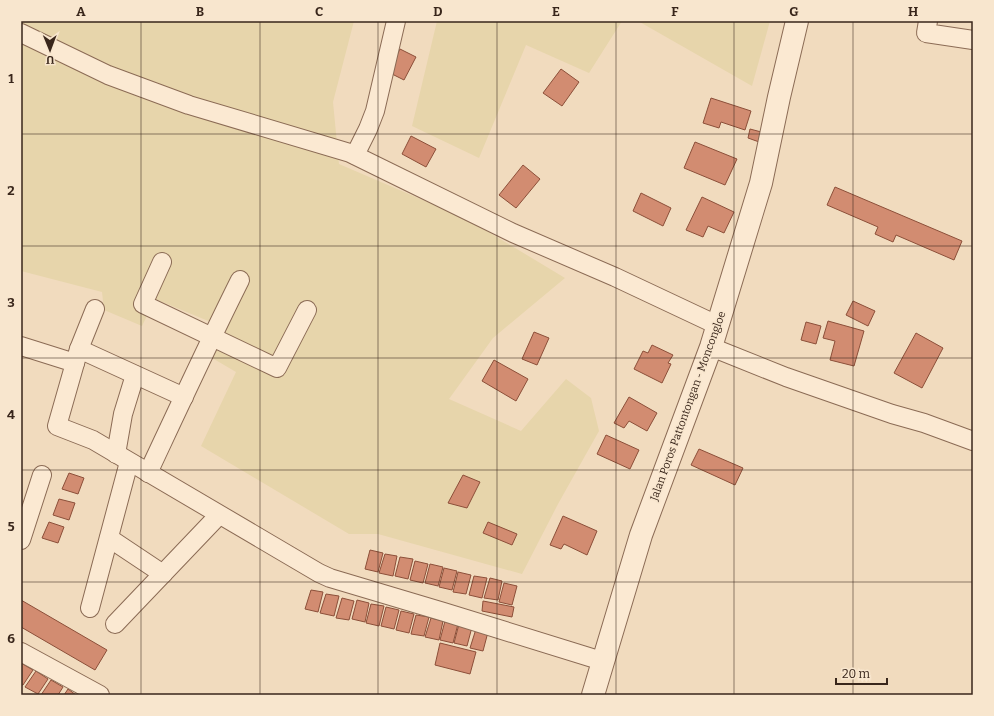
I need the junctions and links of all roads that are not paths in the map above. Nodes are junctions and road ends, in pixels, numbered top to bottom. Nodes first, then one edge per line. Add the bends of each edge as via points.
1 (396, 21) edge
2 (797, 21) edge
3 (928, 21) edge
4 (21, 33) edge
5 (973, 40) edge
6 (355, 155) junction
7 (162, 262) dead end
8 (240, 280) dead end
9 (95, 309) dead end
10 (308, 310) dead end
11 (718, 325) junction
12 (212, 337) junction
13 (21, 346) edge
14 (711, 347) junction
15 (77, 356) junction
16 (135, 375) junction
17 (184, 397) junction
18 (973, 441) edge
19 (122, 458) junction
20 (148, 473) junction
21 (42, 475) dead end
22 (219, 515) junction
23 (109, 538) junction
24 (21, 540) edge
25 (163, 574) junction
26 (90, 608) dead end
27 (115, 624) dead end
28 (21, 652) edge
29 (602, 661) junction
30 (100, 695) edge
31 (593, 695) edge

1 - 6 street via 375,111
2 - 11 street, Jalan Poros Pattontongan - Moncongloe via 761,183
3 - 5 street via 926,33
4 - 6 street via 108,75 189,105
6 - 11 street via 513,233
7 - 12 street via 143,304
8 - 12 street
9 - 15 street
10 - 12 street via 277,368
11 - 14 street, Jalan Poros Pattontongan - Moncongloe
12 - 17 street
13 - 15 street
14 - 18 street via 793,379
14 - 29 street, Jalan Poros Pattontongan - Moncongloe via 641,535
15 - 16 street
15 - 19 street via 58,426 93,440
16 - 17 street
16 - 19 street via 123,414
17 - 20 street
19 - 20 street
19 - 23 street
20 - 22 street
21 - 24 street
22 - 25 street
22 - 29 street via 319,574
23 - 25 street
23 - 26 street
25 - 27 street
28 - 30 street
29 - 31 street, Jalan Poros Pattontongan - Moncongloe

